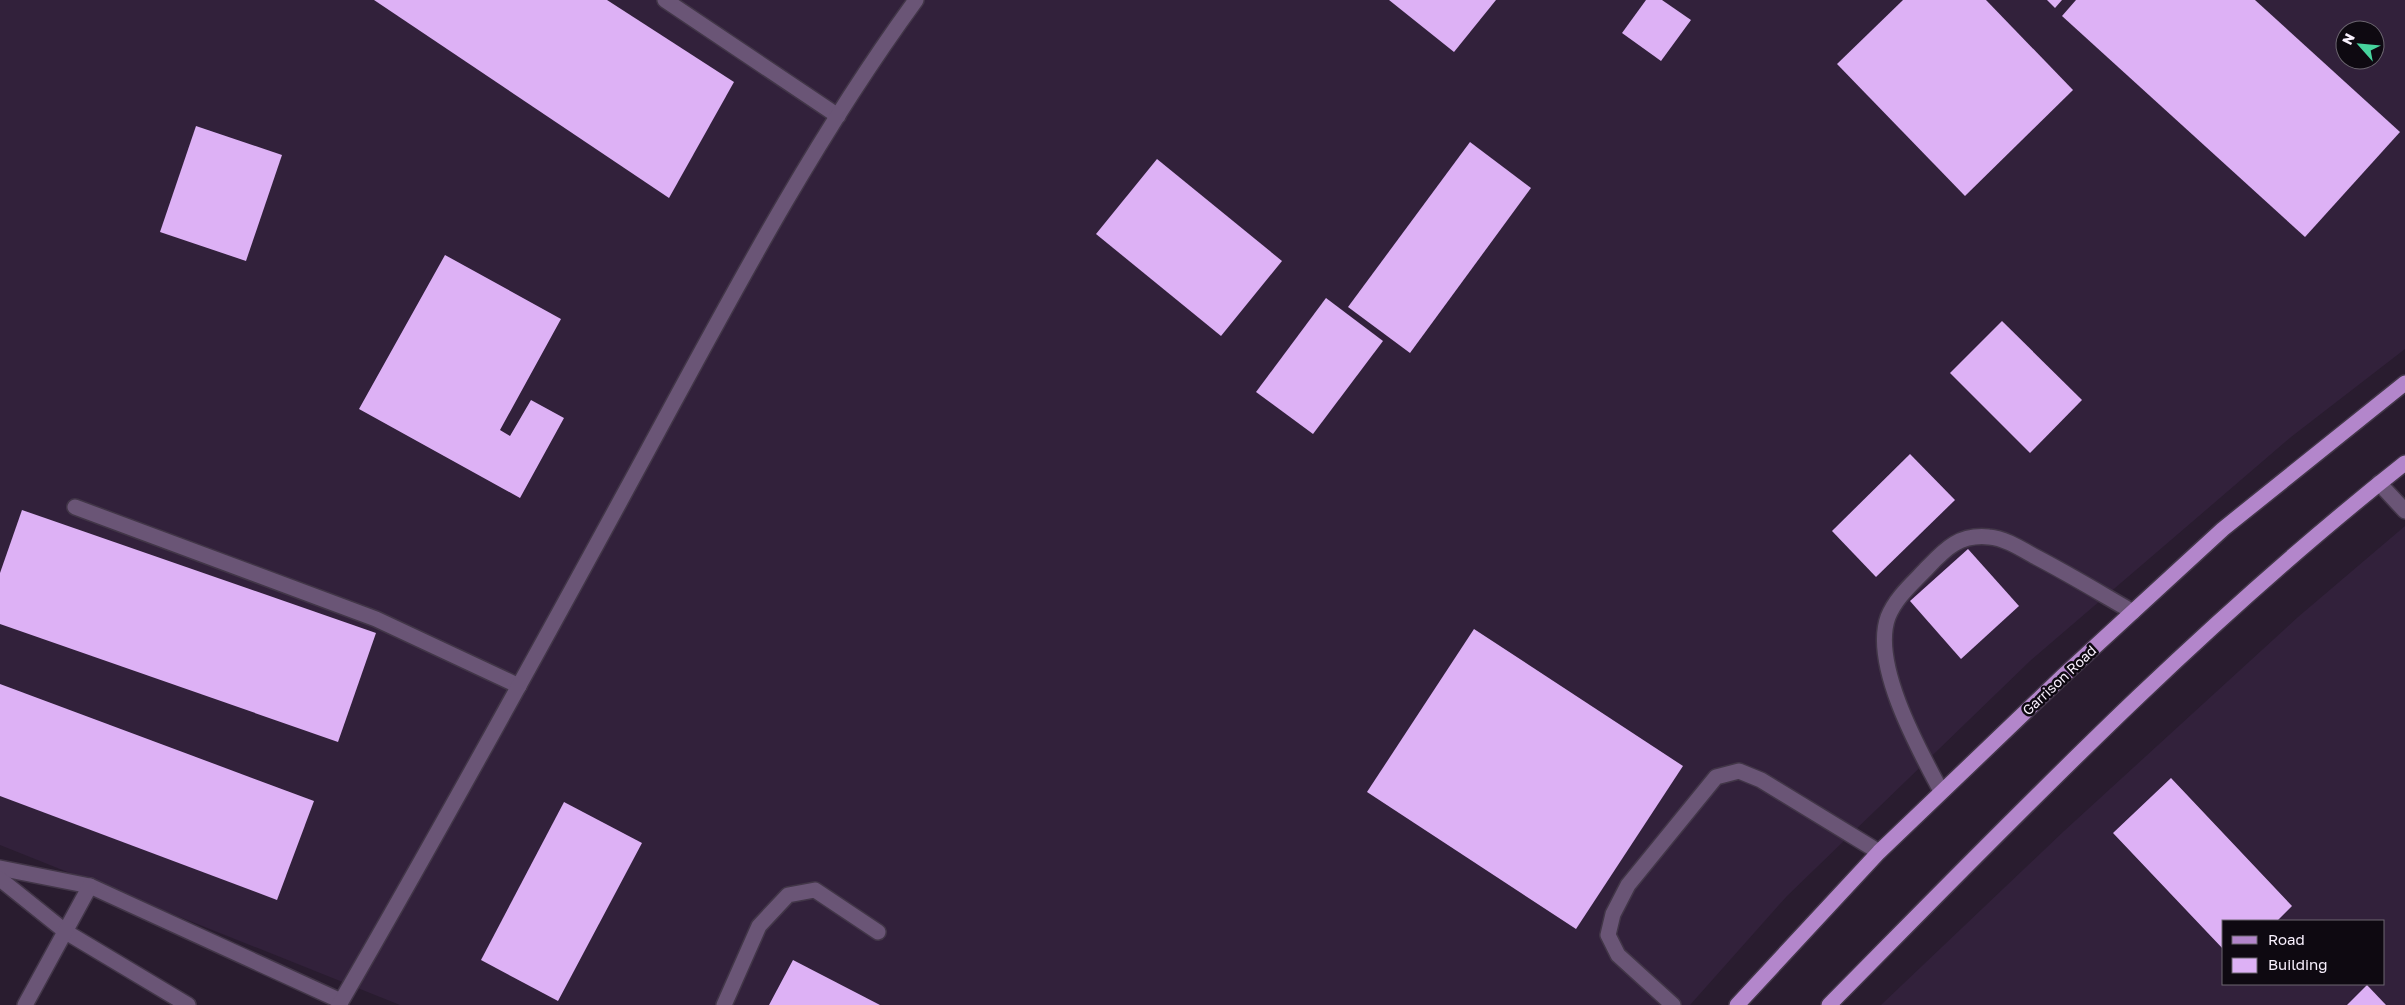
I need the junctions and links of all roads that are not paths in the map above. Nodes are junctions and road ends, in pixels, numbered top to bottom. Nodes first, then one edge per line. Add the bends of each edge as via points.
1 (665, 0) edge
2 (916, 0) edge
3 (838, 116) junction
4 (2405, 383) edge
5 (2405, 463) edge
6 (2379, 483) junction
7 (76, 507) dead end
8 (2405, 511) edge
9 (2133, 612) junction
10 (519, 686) junction
11 (1941, 791) junction
12 (1878, 852) junction
13 (0, 868) edge
14 (0, 879) edge
15 (90, 886) junction
16 (66, 932) junction
17 (878, 932) dead end
18 (340, 1003) edge
19 (25, 1005) edge
20 (188, 1005) edge
21 (724, 1005) edge
22 (1672, 1005) edge
23 (1737, 1005) edge
24 (1829, 1005) edge

1 - 3 street
2 - 3 street
3 - 10 street via 757,250
4 - 9 main road, Garrison Road via 2222,529
5 - 6 main road
6 - 8 street
6 - 24 main road via 2260,584 2107,726
7 - 10 street via 376,619
9 - 11 main road, Garrison Road
9 - 11 street via 2028,553 1990,537 1966,537 1945,550 1899,596 1888,618 1885,642 1900,707
10 - 18 street
11 - 12 main road, Garrison Road
12 - 22 street via 1761,780 1738,772 1716,777 1628,885 1612,914 1608,935 1618,955
12 - 23 main road, Garrison Road
13 - 15 street
14 - 16 street
15 - 16 street
15 - 18 street
16 - 19 street
16 - 20 street
17 - 21 street via 815,890 788,895 759,926

